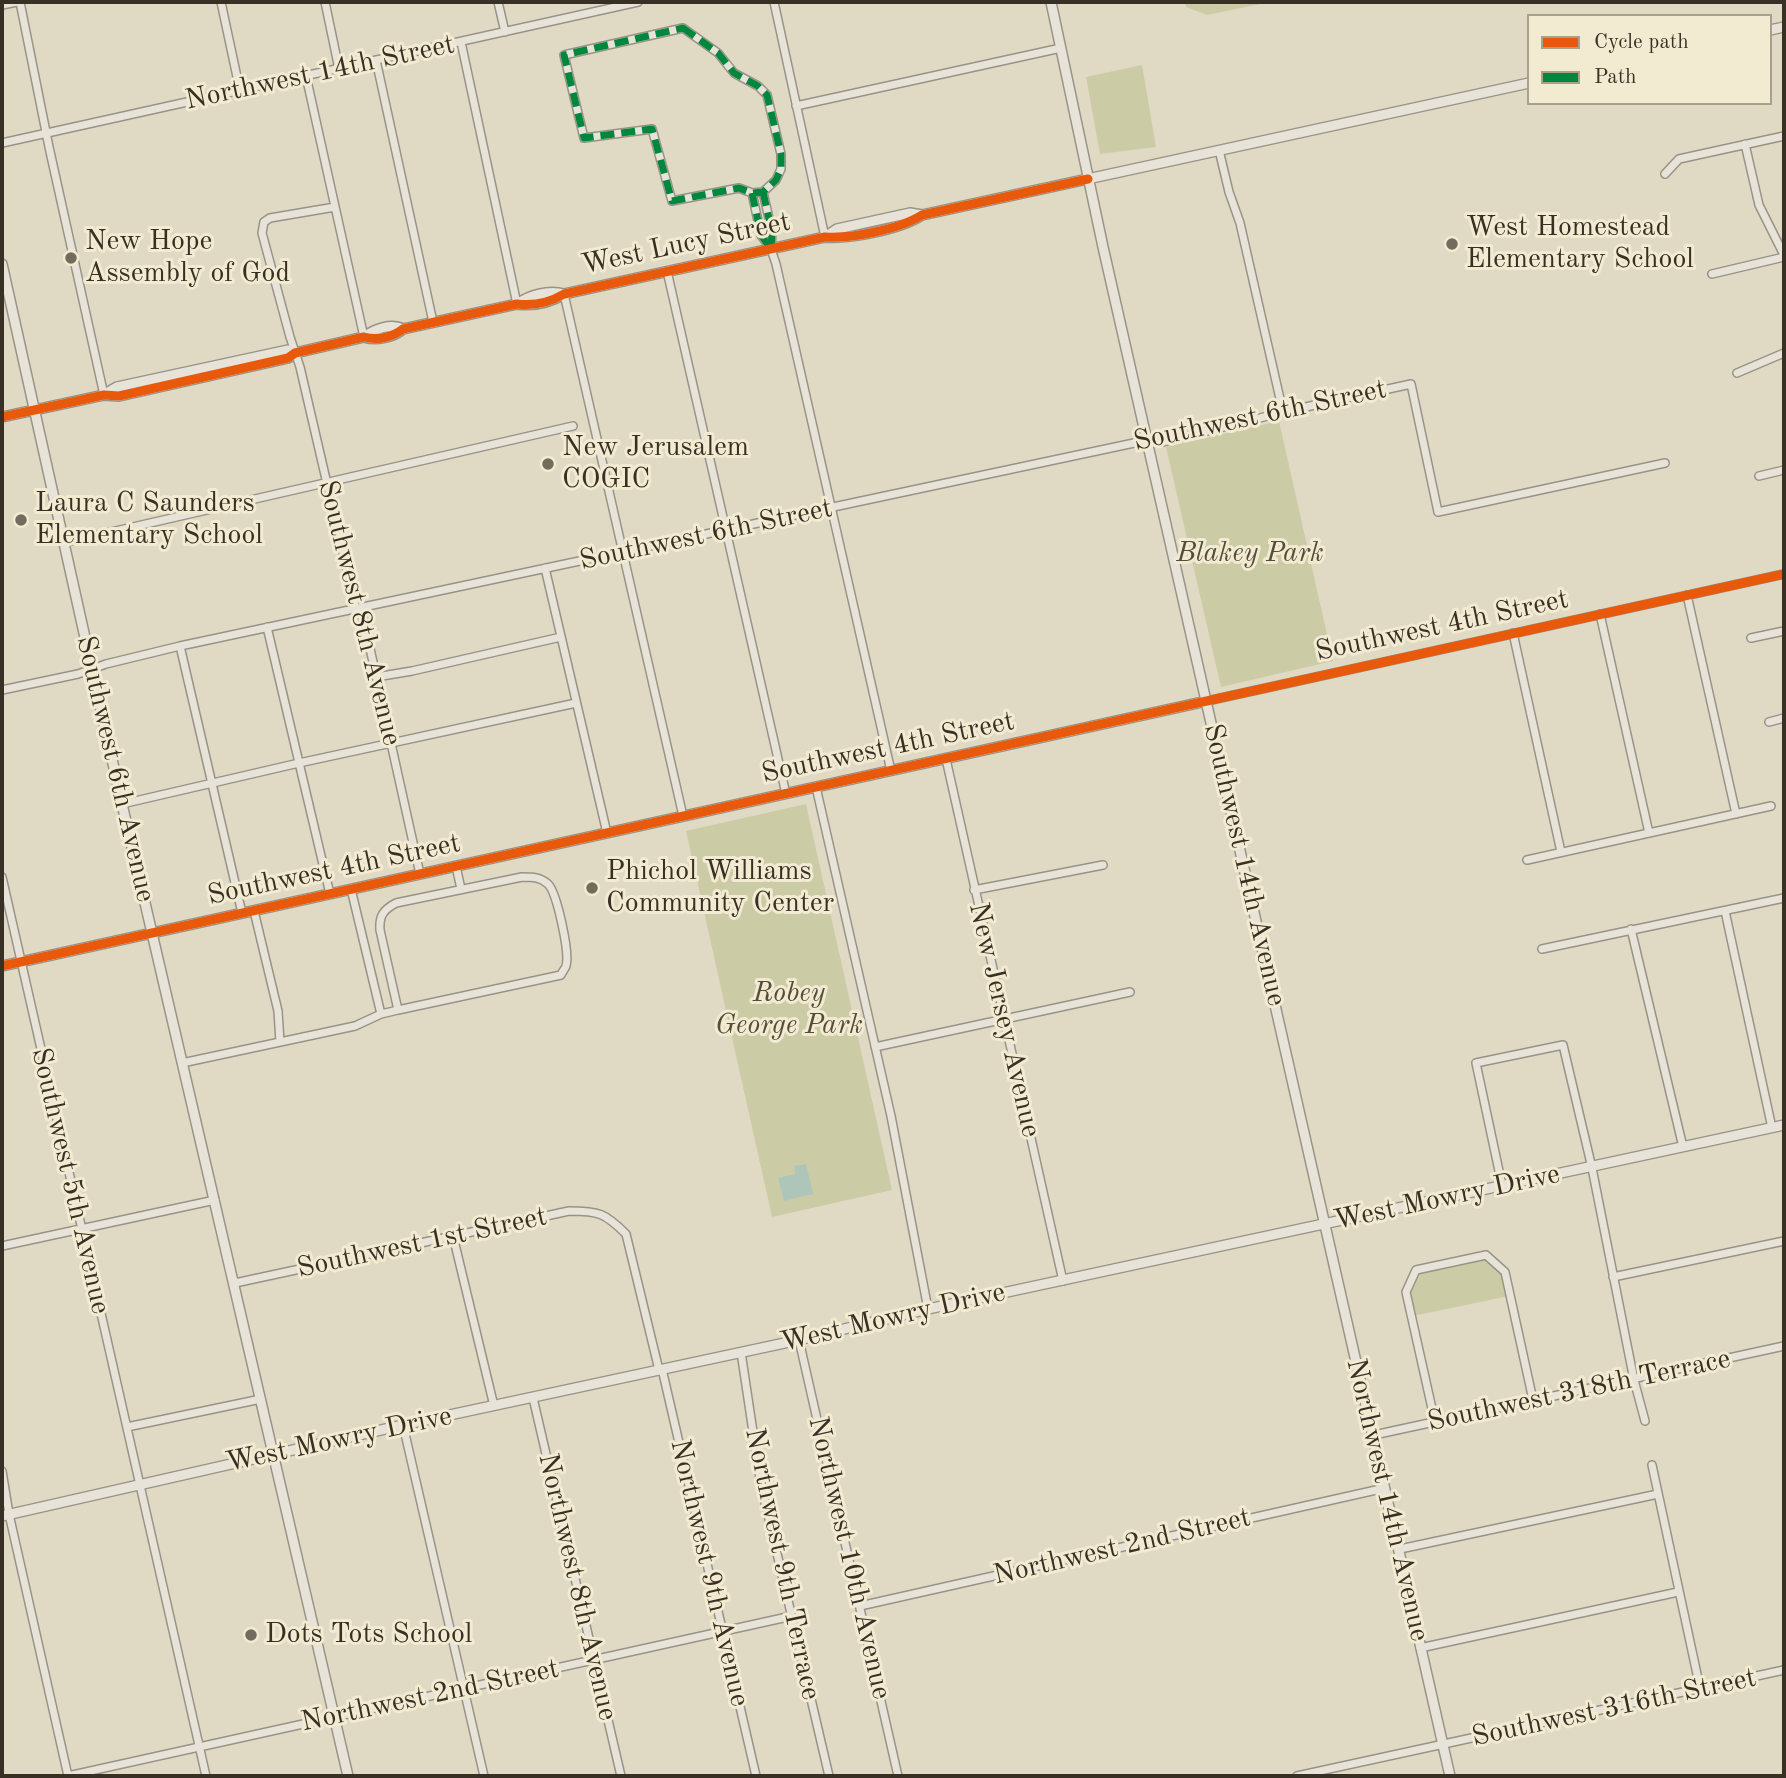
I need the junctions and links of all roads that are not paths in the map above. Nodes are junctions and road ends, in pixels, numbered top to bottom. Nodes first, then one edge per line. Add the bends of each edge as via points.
1 (19, 2) edge
2 (221, 2) edge
3 (325, 2) edge
4 (498, 2) edge
5 (638, 2) edge
6 (774, 2) edge
7 (1051, 2) edge
8 (617, 4) edge
9 (2, 5) edge
10 (505, 32) junction
11 (461, 41) junction
12 (1061, 48) junction
13 (376, 60) junction
14 (339, 69) junction
15 (306, 76) junction
16 (1527, 83) edge
17 (240, 91) junction
18 (796, 106) junction
19 (47, 132) junction
20 (1784, 136) edge
21 (2, 143) edge
22 (1745, 144) junction
23 (1219, 150) junction
24 (1665, 174) dead end
25 (1088, 179) junction
26 (763, 192) junction
27 (752, 193) junction
28 (335, 207) junction
29 (825, 237) junction
30 (771, 249) junction
31 (1784, 256) edge
32 (2, 264) edge
33 (667, 271) junction
34 (1712, 274) dead end
35 (564, 294) junction
36 (517, 304) junction
37 (7, 310) edge
38 (433, 322) junction
39 (364, 337) junction
40 (295, 352) junction
41 (1784, 353) edge
42 (1737, 373) dead end
43 (104, 395) junction
44 (33, 410) junction
45 (1283, 412) junction
46 (2, 417) edge
47 (573, 426) dead end
48 (1148, 442) junction
49 (1665, 463) dead end
50 (1784, 470) edge
51 (1759, 476) dead end
52 (326, 483) junction
53 (831, 509) junction
54 (726, 530) junction
55 (63, 542) junction
56 (622, 551) junction
57 (545, 568) junction
58 (1784, 574) edge
59 (1687, 595) junction
60 (356, 609) junction
61 (1600, 614) junction
62 (267, 627) junction
63 (1784, 631) edge
64 (1513, 633) junction
65 (561, 637) junction
66 (1751, 638) dead end
67 (180, 646) junction
68 (91, 669) junction
69 (376, 677) junction
70 (2, 690) edge
71 (1207, 701) junction
72 (576, 703) junction
73 (1784, 718) edge
74 (1769, 722) dead end
75 (392, 744) junction
76 (946, 759) junction
77 (299, 763) junction
78 (891, 771) junction
79 (211, 782) junction
80 (816, 787) junction
81 (786, 794) junction
82 (122, 804) junction
83 (1771, 806) dead end
84 (1736, 814) junction
85 (683, 816) junction
86 (607, 833) junction
87 (1649, 833) junction
88 (1561, 852) junction
89 (1527, 860) dead end
90 (1103, 865) dead end
91 (456, 866) junction
92 (420, 874) junction
93 (2, 877) edge
94 (352, 889) junction
95 (461, 889) junction
96 (974, 890) junction
97 (3, 892) edge
98 (330, 894) junction
99 (1784, 898) edge
100 (254, 911) junction
101 (1725, 911) junction
102 (242, 913) junction
103 (1631, 929) junction
104 (153, 933) junction
105 (1542, 949) dead end
106 (19, 962) junction
107 (2, 966) edge
108 (1129, 992) dead end
109 (398, 1010) junction
110 (381, 1014) junction
111 (1004, 1020) junction
112 (281, 1042) junction
113 (875, 1047) junction
114 (182, 1063) junction
115 (1784, 1125) edge
116 (1772, 1128) junction
117 (1683, 1147) junction
118 (1592, 1168) junction
119 (1502, 1185) junction
120 (215, 1200) junction
121 (609, 1217) joint
122 (1325, 1223) junction
123 (80, 1228) junction
124 (453, 1236) junction
125 (1784, 1241) edge
126 (2, 1246) edge
127 (1613, 1277) junction
128 (1063, 1281) junction
129 (235, 1283) junction
130 (928, 1309) junction
131 (799, 1340) junction
132 (1784, 1346) edge
133 (741, 1352) junction
134 (661, 1370) junction
135 (1634, 1380) junction
136 (533, 1398) junction
137 (261, 1399) junction
138 (1534, 1400) junction
139 (494, 1406) junction
140 (1435, 1422) junction
141 (1645, 1422) dead end
142 (403, 1425) junction
143 (127, 1427) junction
144 (1374, 1435) junction
145 (274, 1454) junction
146 (1652, 1465) dead end
147 (2, 1471) edge
148 (140, 1484) junction
149 (1385, 1488) junction
150 (1658, 1494) junction
151 (6, 1515) edge
152 (1400, 1549) junction
153 (1678, 1592) junction
154 (860, 1606) junction
155 (792, 1616) junction
156 (723, 1633) junction
157 (1420, 1648) junction
158 (595, 1660) junction
159 (1784, 1670) edge
160 (1700, 1688) junction
161 (464, 1689) junction
162 (334, 1718) junction
163 (1443, 1745) junction
164 (199, 1746) junction
165 (68, 1776) edge
166 (206, 1776) edge
167 (348, 1776) edge
168 (484, 1776) edge
169 (621, 1776) edge
170 (756, 1776) edge
171 (829, 1776) edge
172 (898, 1776) edge
173 (1297, 1776) edge
174 (1450, 1776) edge

1 - 9 street
1 - 19 street
2 - 17 street
3 - 14 street
4 - 10 street
5 - 8 street, Northwest 14th Street
6 - 18 street
7 - 12 street, Southwest 14th Avenue
8 - 10 street, Northwest 14th Street
10 - 11 street, Northwest 14th Street
11 - 13 street, Northwest 14th Street
11 - 36 street
12 - 18 street
12 - 25 street, Southwest 14th Avenue
13 - 14 street, Northwest 14th Street
13 - 38 street
14 - 15 street, Northwest 14th Street
15 - 17 street, Northwest 14th Street
15 - 28 street
16 - 23 street, West Lucy Street
17 - 19 street, Northwest 14th Street
18 - 29 street
19 - 21 street, Northwest 14th Street
19 - 43 street
20 - 22 street
22 - 24 street via 1679,159
22 - 31 street via 1759,205
23 - 25 street, West Lucy Street
23 - 45 street
25 - 29 street, West Lucy Street via 839,238
25 - 48 street, Southwest 14th Avenue
26 - 27 street
26 - 27 street via 781,169 767,95 683,28 564,55 584,138 652,129 672,201 739,188
26 - 30 street
27 - 30 street via 761,235
28 - 39 street
28 - 40 street, Southwest 8th Avenue via 275,217 262,228
29 - 30 street, West Lucy Street
30 - 33 street, West Lucy Street
30 - 53 street
31 - 34 street
32 - 37 street, Southwest 6th Avenue
33 - 35 street, West Lucy Street
33 - 54 street
35 - 36 street, West Lucy Street via 529,306
35 - 56 street
36 - 38 street, West Lucy Street
37 - 44 street, Southwest 6th Avenue
38 - 39 street, West Lucy Street via 372,340
39 - 40 street, West Lucy Street
40 - 43 street, West Lucy Street via 288,358 119,396
40 - 52 street, Southwest 8th Avenue
41 - 42 street
43 - 44 street, West Lucy Street
44 - 46 street, West Lucy Street
44 - 55 street, Southwest 6th Avenue
45 - 48 street, Southwest 6th Street
45 - 49 street, Southwest 6th Street via 1411,384 1438,512
47 - 52 street
48 - 53 street, Southwest 6th Street
48 - 71 street, Southwest 14th Avenue
50 - 51 street
52 - 55 street
52 - 60 street, Southwest 8th Avenue
53 - 54 street, Southwest 6th Street
53 - 78 street
54 - 56 street, Southwest 6th Street
54 - 81 street
55 - 68 street, Southwest 6th Avenue
56 - 57 street, Southwest 6th Street
56 - 85 street
57 - 60 street, Southwest 6th Street
57 - 65 street
58 - 59 street, Southwest 4th Street
59 - 61 street, Southwest 4th Street
59 - 84 street
60 - 62 street, Southwest 6th Street
60 - 69 street, Southwest 8th Avenue via 363,617
61 - 64 street, Southwest 4th Street
61 - 87 street
62 - 67 street, Southwest 6th Street
62 - 77 street
63 - 66 street
64 - 71 street, Southwest 4th Street
64 - 88 street
65 - 69 street
65 - 72 street
67 - 68 street, Southwest 6th Street
67 - 79 street
68 - 70 street, Southwest 6th Street
68 - 82 street, Southwest 6th Avenue
69 - 75 street, Southwest 8th Avenue
71 - 76 street, Southwest 4th Street
71 - 122 street, Southwest 14th Avenue
72 - 75 street
72 - 86 street
73 - 74 street
75 - 77 street
75 - 92 street, Southwest 8th Avenue
76 - 78 street, Southwest 4th Street
76 - 96 street, New Jersey Avenue
77 - 79 street
77 - 98 street
78 - 80 street, Southwest 4th Street
79 - 82 street
79 - 102 street
80 - 81 street, Southwest 4th Street
80 - 113 street
81 - 85 street, Southwest 4th Street
82 - 104 street, Southwest 6th Avenue
83 - 84 street
84 - 87 street
85 - 86 street, Southwest 4th Street
86 - 91 street, Southwest 4th Street
87 - 88 street
88 - 89 street
90 - 96 street
91 - 92 street, Southwest 4th Street
91 - 95 street
92 - 94 street, Southwest 4th Street
93 - 97 street, Southwest 5th Avenue
94 - 98 street, Southwest 4th Street
94 - 110 street
95 - 109 street via 396,903 385,909 379,920
95 - 109 street via 540,878 551,887 559,912 567,965 555,977
96 - 111 street, New Jersey Avenue
97 - 106 street, Southwest 5th Avenue
98 - 100 street, Southwest 4th Street
99 - 101 street
100 - 102 street, Southwest 4th Street
100 - 112 street
101 - 103 street
101 - 116 street
102 - 104 street, Southwest 4th Street
103 - 105 street
103 - 117 street
104 - 106 street, Southwest 4th Street
104 - 114 street, Southwest 6th Avenue
106 - 107 street, Southwest 4th Street
106 - 123 street, Southwest 5th Avenue
108 - 111 street
109 - 110 street
110 - 112 street via 355,1026
111 - 113 street
111 - 128 street, New Jersey Avenue
112 - 114 street
113 - 130 street
114 - 120 street, Southwest 6th Avenue
115 - 116 street, West Mowry Drive
116 - 117 street, West Mowry Drive
117 - 118 street, West Mowry Drive
118 - 119 street, West Mowry Drive
118 - 119 street via 1563,1045 1476,1063
118 - 127 street
119 - 122 street, West Mowry Drive
120 - 123 street
120 - 129 street, Southwest 6th Avenue
121 - 124 street, Southwest 1st Street via 569,1211
121 - 134 street, Northwest 9th Avenue via 626,1234
122 - 128 street, West Mowry Drive
122 - 144 street, Northwest 14th Avenue
123 - 126 street
123 - 143 street, Southwest 5th Avenue
124 - 129 street, Southwest 1st Street
124 - 139 street
125 - 127 street
127 - 135 street
128 - 130 street, West Mowry Drive
129 - 137 street, Southwest 6th Avenue
130 - 131 street, West Mowry Drive
131 - 133 street, West Mowry Drive
131 - 154 street, Northwest 10th Avenue
132 - 135 street, Southwest 318th Terrace
133 - 134 street, West Mowry Drive
133 - 155 street, Northwest 9th Terrace via 761,1485
134 - 136 street, West Mowry Drive
134 - 156 street, Northwest 9th Avenue
135 - 138 street, Southwest 318th Terrace
135 - 141 street
136 - 139 street, West Mowry Drive
136 - 158 street, Northwest 8th Avenue
137 - 143 street
137 - 145 street, Southwest 6th Avenue
138 - 140 street, Southwest 318th Terrace
138 - 140 street via 1506,1272 1497,1262 1486,1255 1416,1270 1406,1292
139 - 142 street, West Mowry Drive
140 - 144 street, Southwest 318th Terrace
142 - 145 street, West Mowry Drive
142 - 161 street
143 - 148 street, Southwest 5th Avenue
144 - 149 street, Northwest 14th Avenue
145 - 148 street, West Mowry Drive
145 - 162 street, Southwest 6th Avenue
146 - 150 street
147 - 151 street
148 - 151 street, West Mowry Drive
148 - 164 street, Southwest 5th Avenue
149 - 152 street, Northwest 14th Avenue
149 - 154 street, Northwest 2nd Street
150 - 152 street
150 - 153 street
151 - 165 street
152 - 157 street, Northwest 14th Avenue
153 - 157 street
153 - 160 street
154 - 172 street, Northwest 10th Avenue
155 - 156 street, Northwest 2nd Street
155 - 171 street, Northwest 9th Terrace
156 - 158 street, Northwest 2nd Street
156 - 170 street, Northwest 9th Avenue
157 - 163 street, Northwest 14th Avenue
158 - 161 street, Northwest 2nd Street
158 - 169 street, Northwest 8th Avenue
159 - 160 street, Southwest 316th Street
160 - 163 street, Southwest 316th Street
161 - 162 street, Northwest 2nd Street
161 - 168 street
162 - 164 street, Northwest 2nd Street
162 - 167 street, Southwest 6th Avenue
163 - 173 street, Southwest 316th Street
163 - 174 street, Northwest 14th Avenue
164 - 165 street, Northwest 2nd Street
164 - 166 street, Southwest 5th Avenue

